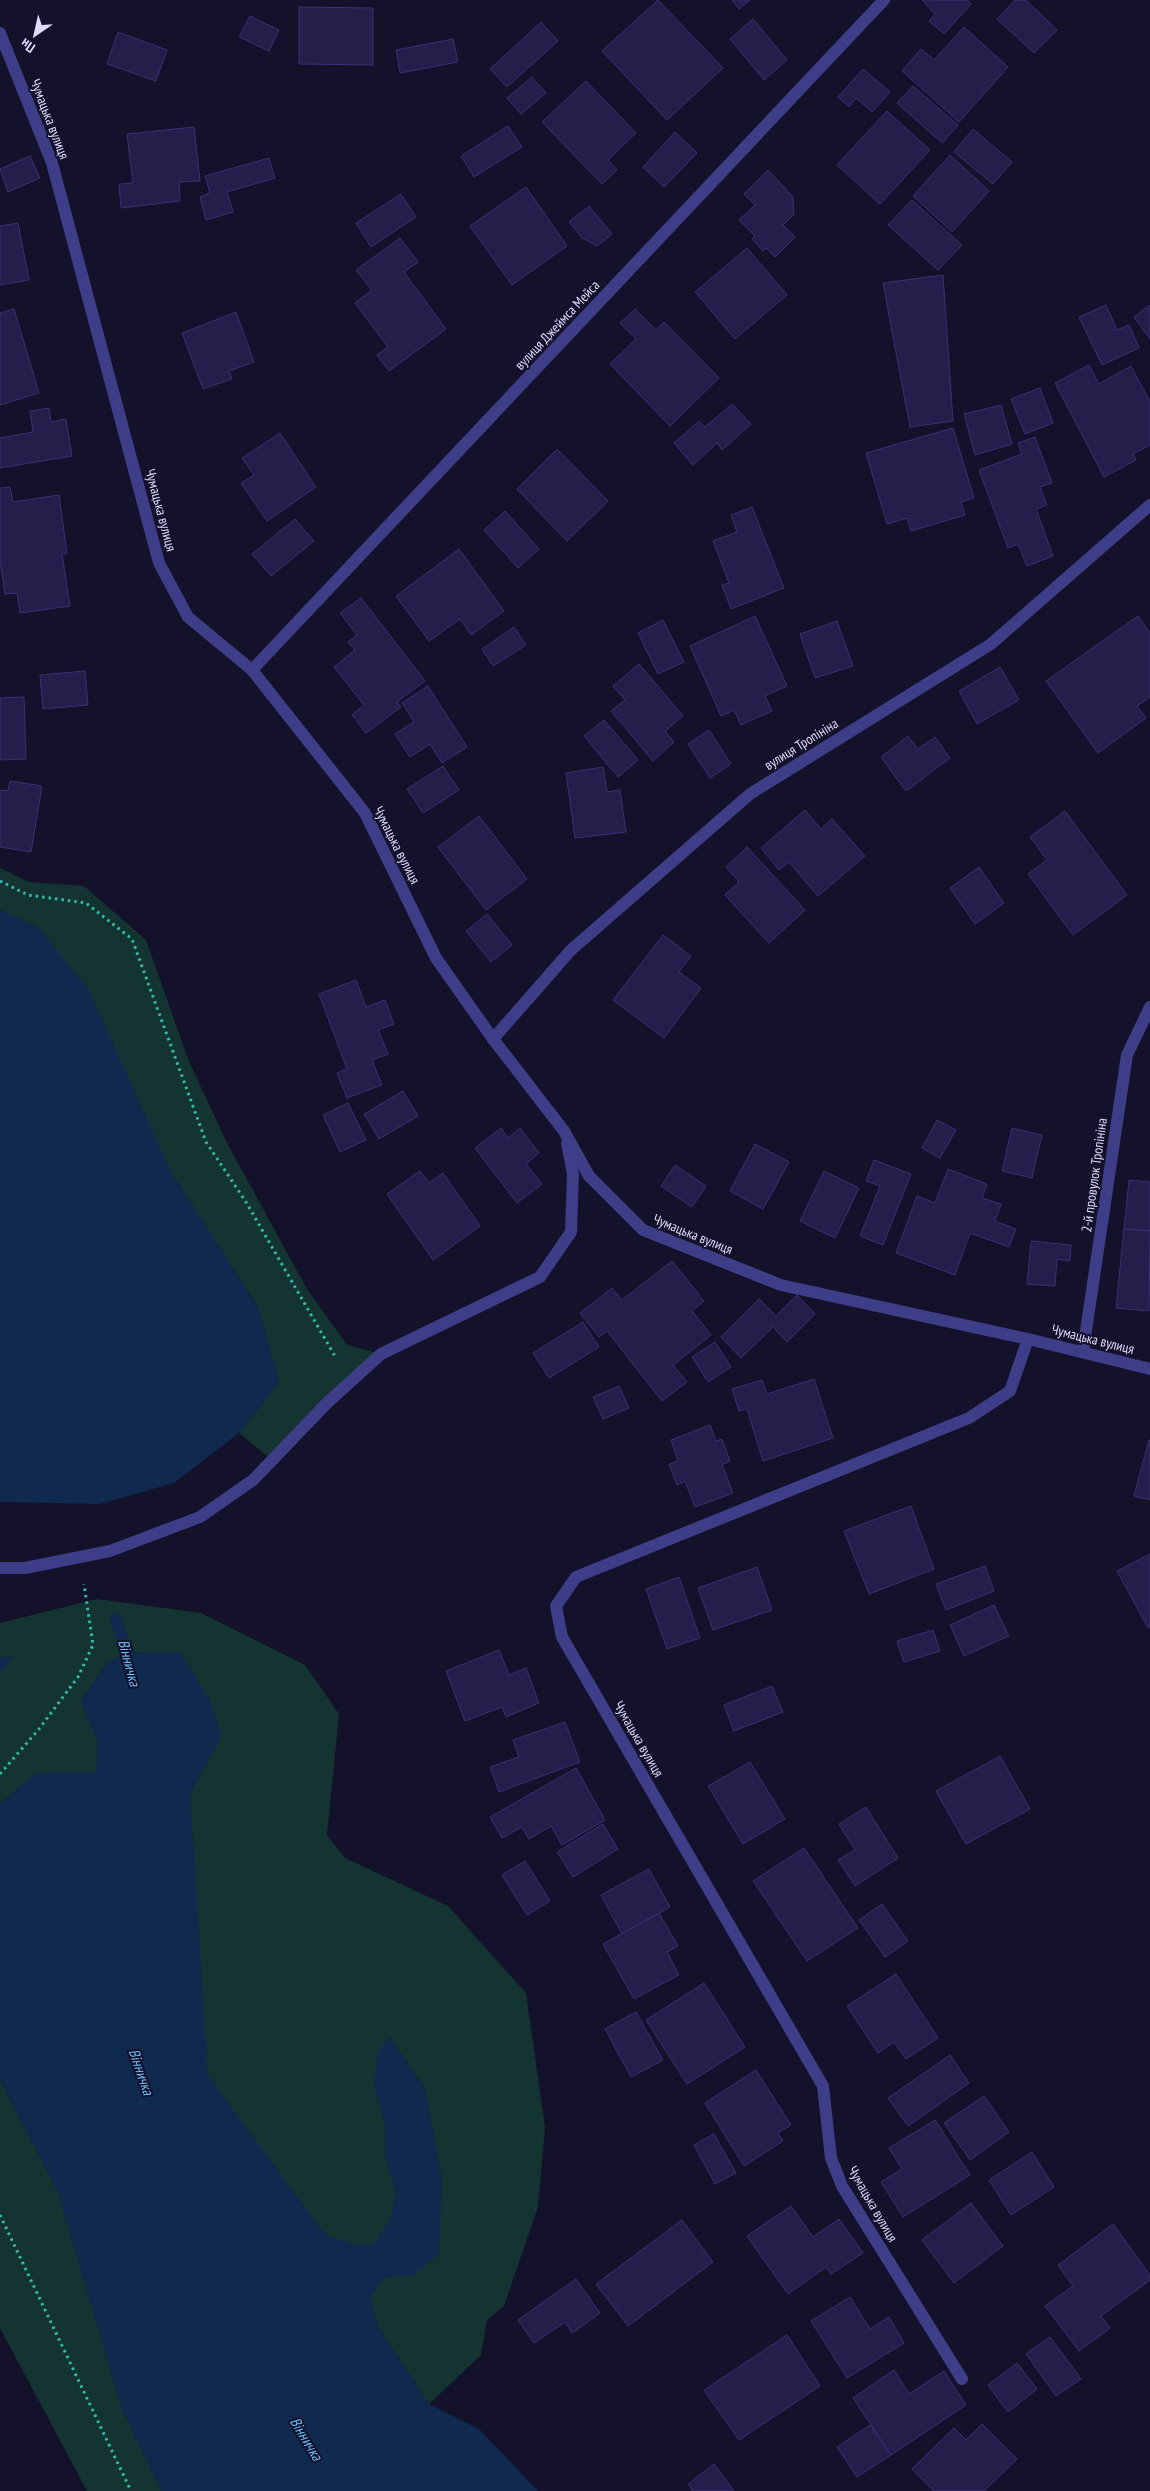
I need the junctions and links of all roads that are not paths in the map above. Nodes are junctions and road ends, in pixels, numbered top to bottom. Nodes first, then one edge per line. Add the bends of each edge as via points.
1 (884, 0) edge
2 (0, 33) edge
3 (1150, 505) edge
4 (252, 670) junction
5 (1150, 1007) edge
6 (494, 1039) junction
7 (564, 1131) junction
8 (1028, 1339) junction
9 (1084, 1351) junction
10 (1150, 1369) edge
11 (0, 1568) edge
12 (962, 2379) dead end

1 - 4 street, вулиця Джеймса Мейса
2 - 4 street, Чумацька вулиця via 52,163 159,563 188,618
3 - 6 street, вулиця Тропініна via 991,644 750,794 571,950
4 - 6 street, Чумацька вулиця via 365,813 436,958
5 - 9 street, 2-й провулок Тропініна via 1127,1055
6 - 7 street, Чумацька вулиця
7 - 8 street, Чумацька вулиця via 589,1176 642,1230 781,1285
7 - 11 street via 573,1174 570,1232 540,1277 380,1354 326,1404 253,1480 200,1517 110,1551 25,1568
8 - 9 street, Чумацька вулиця
8 - 12 street, Чумацька вулиця via 1010,1391 969,1418 576,1577 556,1606 562,1637 823,2086 832,2158 842,2186
9 - 10 street, Чумацька вулиця

